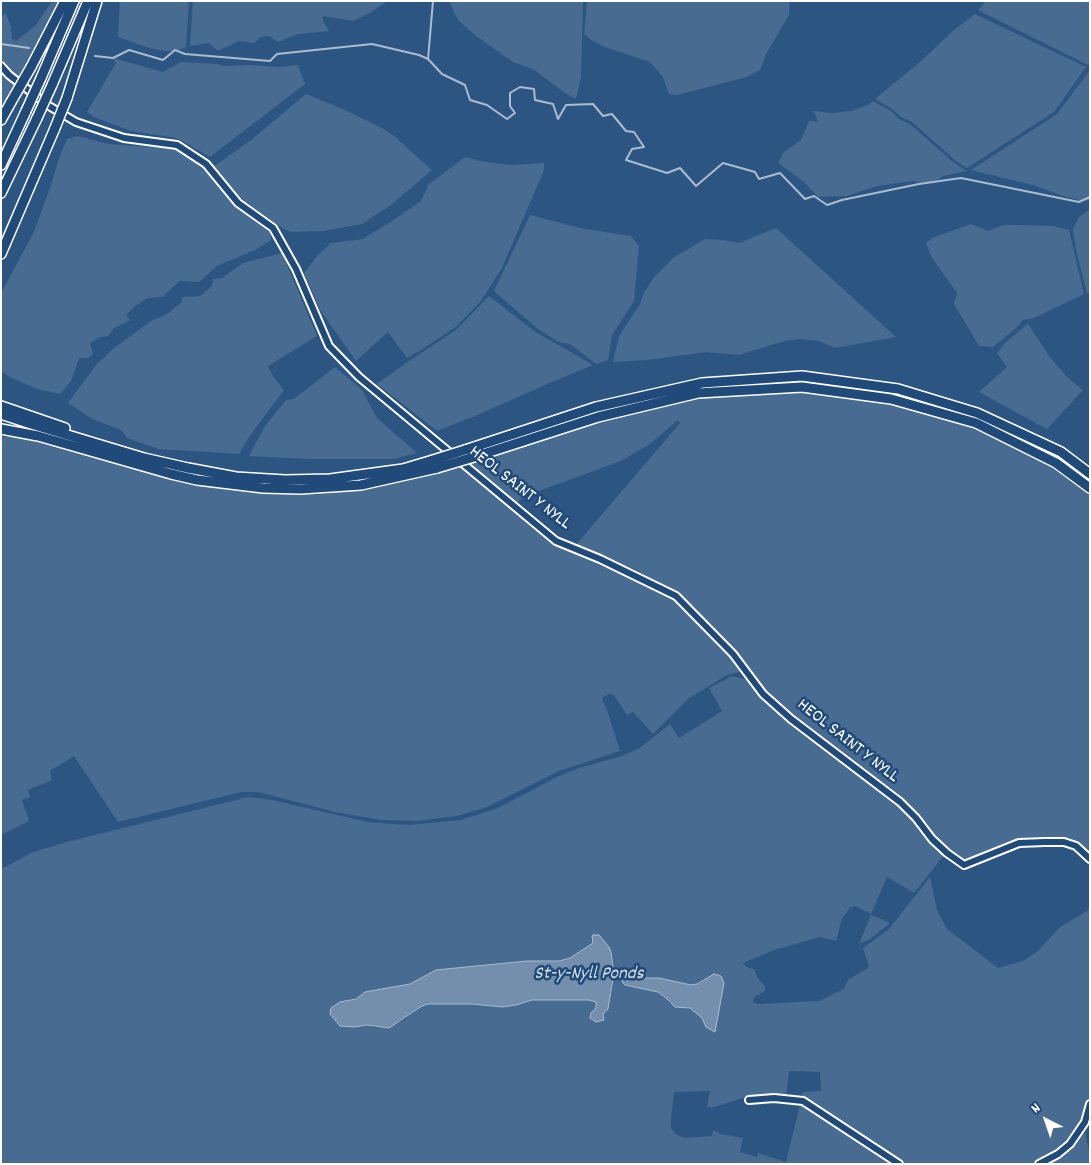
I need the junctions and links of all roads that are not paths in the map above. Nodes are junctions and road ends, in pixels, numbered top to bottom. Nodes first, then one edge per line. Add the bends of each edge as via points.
1 (65, 1) edge
2 (74, 1) edge
3 (88, 1) edge
4 (97, 1) edge
5 (1, 66) edge
6 (1, 120) edge
7 (1, 165) edge
8 (1, 193) edge
9 (17, 219) junction
10 (1, 254) edge
11 (1, 262) edge
12 (1, 406) edge
13 (1, 414) edge
14 (1, 429) edge
15 (17, 432) junction
16 (1, 434) edge
17 (144, 458) junction
18 (435, 464) junction
19 (1090, 474) edge
20 (1090, 488) edge
21 (1090, 859) edge
22 (749, 1100) dead end
23 (1090, 1104) edge
24 (1087, 1123) edge
25 (899, 1164) edge
26 (1039, 1164) edge

1 - 6 highway, bridge
2 - 7 highway, bridge
3 - 8 highway, bridge
4 - 9 highway, bridge via 67,98
5 - 21 street, HEOL SAINT Y NYLL via 49,106 76,122 124,138 177,145 206,164 238,203 273,228 296,269 329,346 360,378 556,541 676,596 733,654 763,694 900,802 947,853 964,865 1019,843 1064,842 1076,846
9 - 10 highway
9 - 11 highway
12 - 17 highway
13 - 17 highway
14 - 15 highway
15 - 16 highway
15 - 18 highway via 197,480 263,488 361,485
17 - 18 highway via 236,476 285,480 339,478
18 - 19 highway, bridge via 465,450 596,407 702,383 802,376 898,389 977,413 1061,452
18 - 20 highway, bridge via 474,458 598,417 698,393 802,387 891,399 976,422 1056,463
22 - 25 street via 804,1101
23 - 24 street
24 - 26 street via 1070,1144

